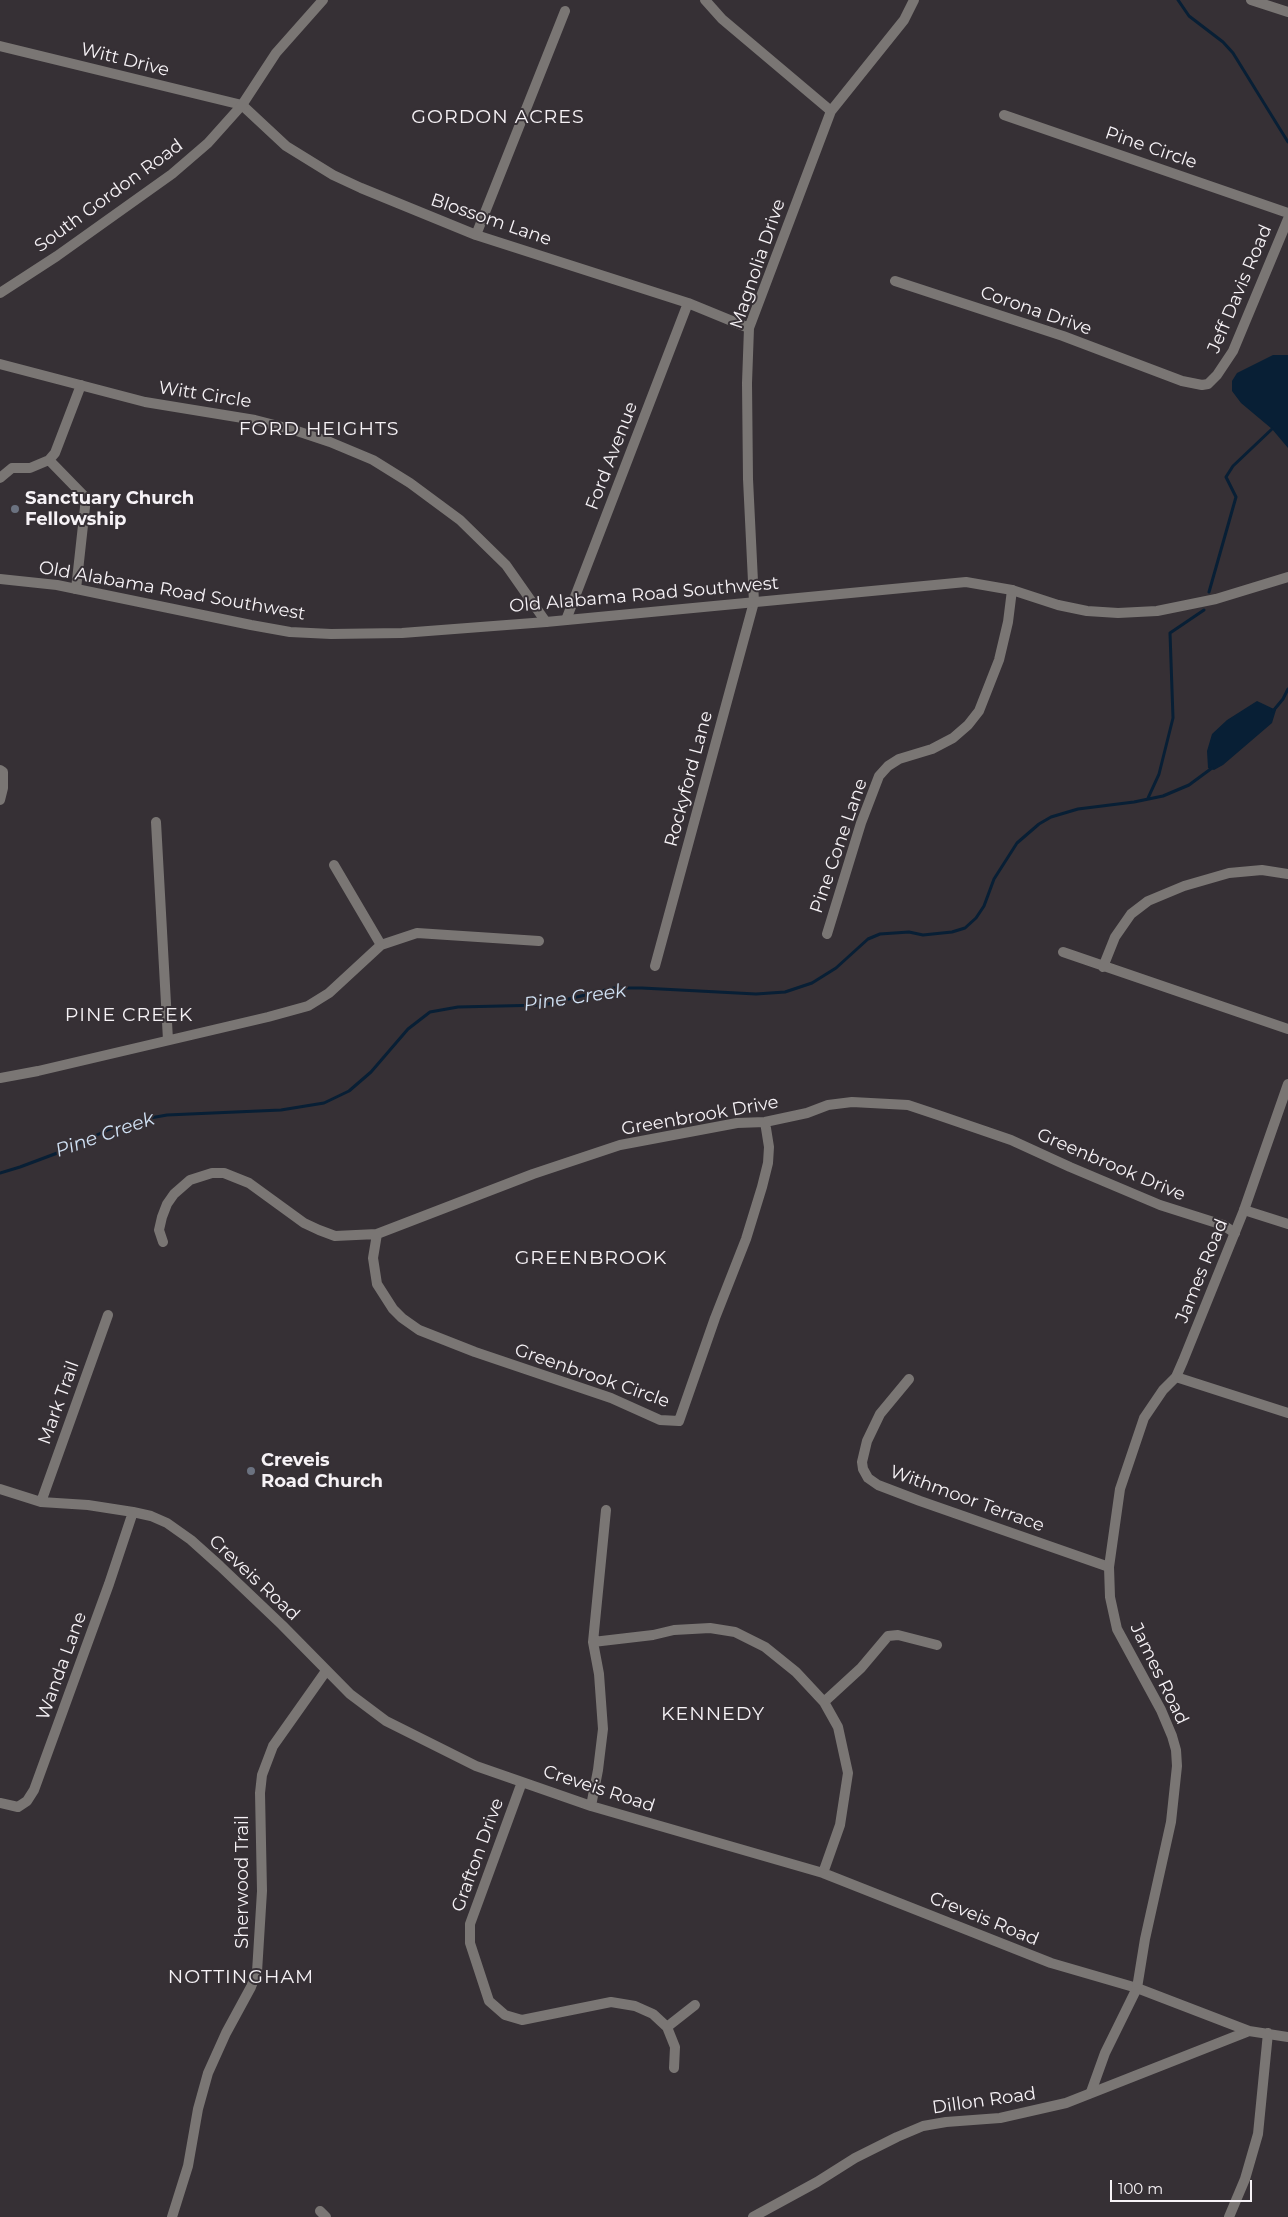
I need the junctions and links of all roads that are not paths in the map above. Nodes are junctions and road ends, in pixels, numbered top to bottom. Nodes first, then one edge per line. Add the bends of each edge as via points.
1 (323, 0) edge
2 (705, 0) edge
3 (914, 0) edge
4 (1251, 0) edge
5 (565, 11) dead end
6 (1288, 12) edge
7 (0, 46) edge
8 (242, 105) junction
9 (831, 111) junction
10 (1004, 115) dead end
11 (1288, 213) edge
12 (1288, 219) edge
13 (476, 235) junction
14 (895, 280) dead end
15 (0, 293) edge
16 (688, 303) junction
17 (749, 328) junction
18 (0, 364) edge
19 (1167, 375) joint
20 (81, 385) junction
21 (49, 460) junction
22 (0, 478) edge
23 (1288, 577) edge
24 (0, 579) edge
25 (76, 589) junction
26 (1012, 590) junction
27 (754, 602) junction
28 (566, 620) junction
29 (546, 622) junction
30 (0, 770) edge
31 (0, 800) edge
32 (156, 822) dead end
33 (334, 865) dead end
34 (1288, 874) edge
35 (827, 934) dead end
36 (538, 941) dead end
37 (381, 945) junction
38 (1062, 952) dead end
39 (655, 966) dead end
40 (1103, 967) junction
41 (1288, 1029) edge
42 (168, 1040) junction
43 (0, 1078) edge
44 (1288, 1084) edge
45 (765, 1122) junction
46 (1244, 1210) junction
47 (1288, 1224) edge
48 (1235, 1233) junction
49 (377, 1234) junction
50 (163, 1242) dead end
51 (108, 1315) dead end
52 (1176, 1376) junction
53 (909, 1379) dead end
54 (1288, 1414) edge
55 (0, 1489) edge
56 (41, 1502) junction
57 (606, 1510) dead end
58 (133, 1512) junction
59 (1109, 1567) junction
60 (594, 1642) junction
61 (937, 1645) dead end
62 (326, 1671) junction
63 (824, 1702) junction
64 (522, 1782) junction
65 (0, 1803) edge
66 (591, 1806) junction
67 (823, 1873) junction
68 (1137, 1988) junction
69 (695, 2005) dead end
70 (667, 2027) junction
71 (1249, 2031) junction
72 (1268, 2033) junction
73 (1288, 2037) edge
74 (674, 2068) dead end
75 (1091, 2092) junction
76 (172, 2217) edge
77 (753, 2217) edge
78 (1229, 2217) edge

1 - 8 street, South Gordon Road via 276,53
2 - 9 street via 722,19
3 - 9 street, Magnolia Drive via 904,20
4 - 6 street
5 - 13 street
7 - 8 street, Witt Drive
8 - 13 street, Blossom Lane via 286,146 333,175
8 - 15 street, South Gordon Road via 208,143 172,174
9 - 17 street, Magnolia Drive
10 - 11 street, Pine Circle
12 - 19 street, Jeff Davis Road via 1236,344 1217,375 1202,385
13 - 16 street, Blossom Lane
14 - 19 street, Corona Drive via 1063,336
16 - 17 street, Blossom Lane
16 - 28 street, Ford Avenue
17 - 27 street, Magnolia Drive via 749,520
18 - 20 street, Witt Circle
20 - 21 street
20 - 29 street, Witt Circle via 145,402 255,420 294,430 373,460 460,520 506,565
21 - 22 street via 30,468 12,468
21 - 25 street via 86,498
23 - 26 street, Old Alabama Road Southwest via 1216,599 1157,611 1118,613 1058,605
24 - 25 street, Old Alabama Road Southwest
25 - 29 street, Old Alabama Road Southwest via 290,632 402,633
26 - 27 street, Old Alabama Road Southwest via 966,582 941,583
26 - 35 street, Pine Cone Lane via 999,660 979,711 953,738 932,749 899,759 879,776
27 - 28 street, Old Alabama Road Southwest
27 - 39 street, Rockyford Lane
28 - 29 street, Old Alabama Road Southwest
30 - 31 street via 3,788
32 - 42 street
33 - 37 street
34 - 40 street via 1262,870 1229,873 1155,898 1131,914 1115,937
36 - 37 street via 417,934
37 - 42 street via 329,993 308,1006
38 - 40 street
40 - 41 street
42 - 43 street
44 - 46 street, James Road
45 - 48 street, Greenbrook Drive via 828,1105 878,1102 908,1105 1011,1140 1160,1205 1223,1225
45 - 49 street, Greenbrook Drive via 737,1123 620,1145 533,1174
45 - 49 street, Greenbrook Circle via 769,1147 762,1187 679,1421 660,1420 611,1398 419,1330 393,1309 376,1284 374,1258
46 - 47 street
46 - 48 street, James Road
48 - 52 street, James Road
49 - 50 street, Greenbrook Drive via 334,1236 304,1223 249,1183 230,1175 212,1173 190,1180 174,1194 167,1204 159,1230
51 - 56 street, Mark Trail
52 - 54 street
52 - 59 street, James Road via 1154,1403 1138,1432 1120,1489
53 - 59 street, Withmoor Terrace via 880,1414 867,1441 862,1469 868,1478 920,1501
55 - 56 street, Creveis Road
56 - 58 street, Creveis Road
57 - 60 street
58 - 62 street, Creveis Road via 167,1523 191,1540
58 - 65 street, Wanda Lane via 34,1790 18,1807
59 - 68 street, James Road via 1110,1597 1118,1629 1160,1710 1176,1750 1170,1822
60 - 63 street via 674,1630 710,1628 735,1632 765,1646
60 - 66 street via 603,1729
61 - 63 street via 898,1635 888,1636 862,1668
62 - 64 street, Creveis Road via 386,1721 476,1766
62 - 76 street, Sherwood Trail via 273,1746 262,1775 262,1891 257,1972 208,2073 188,2166
63 - 67 street via 838,1727 848,1773 840,1825
64 - 66 street, Creveis Road
64 - 70 street, Grafton Drive via 470,1924 470,1943 489,2001 505,2015 522,2020 611,2002 635,2006 653,2014
66 - 67 street, Creveis Road
67 - 68 street, Creveis Road via 1051,1963
68 - 71 street, Creveis Road
68 - 75 street, James Road
69 - 70 street
70 - 74 street via 675,2047
71 - 72 street, Dillon Road
71 - 75 street, Dillon Road
72 - 73 street, Dillon Road
72 - 78 street via 1258,2134 1245,2179
75 - 77 street, Dillon Road via 1066,2103 1000,2118 923,2126 868,2151

